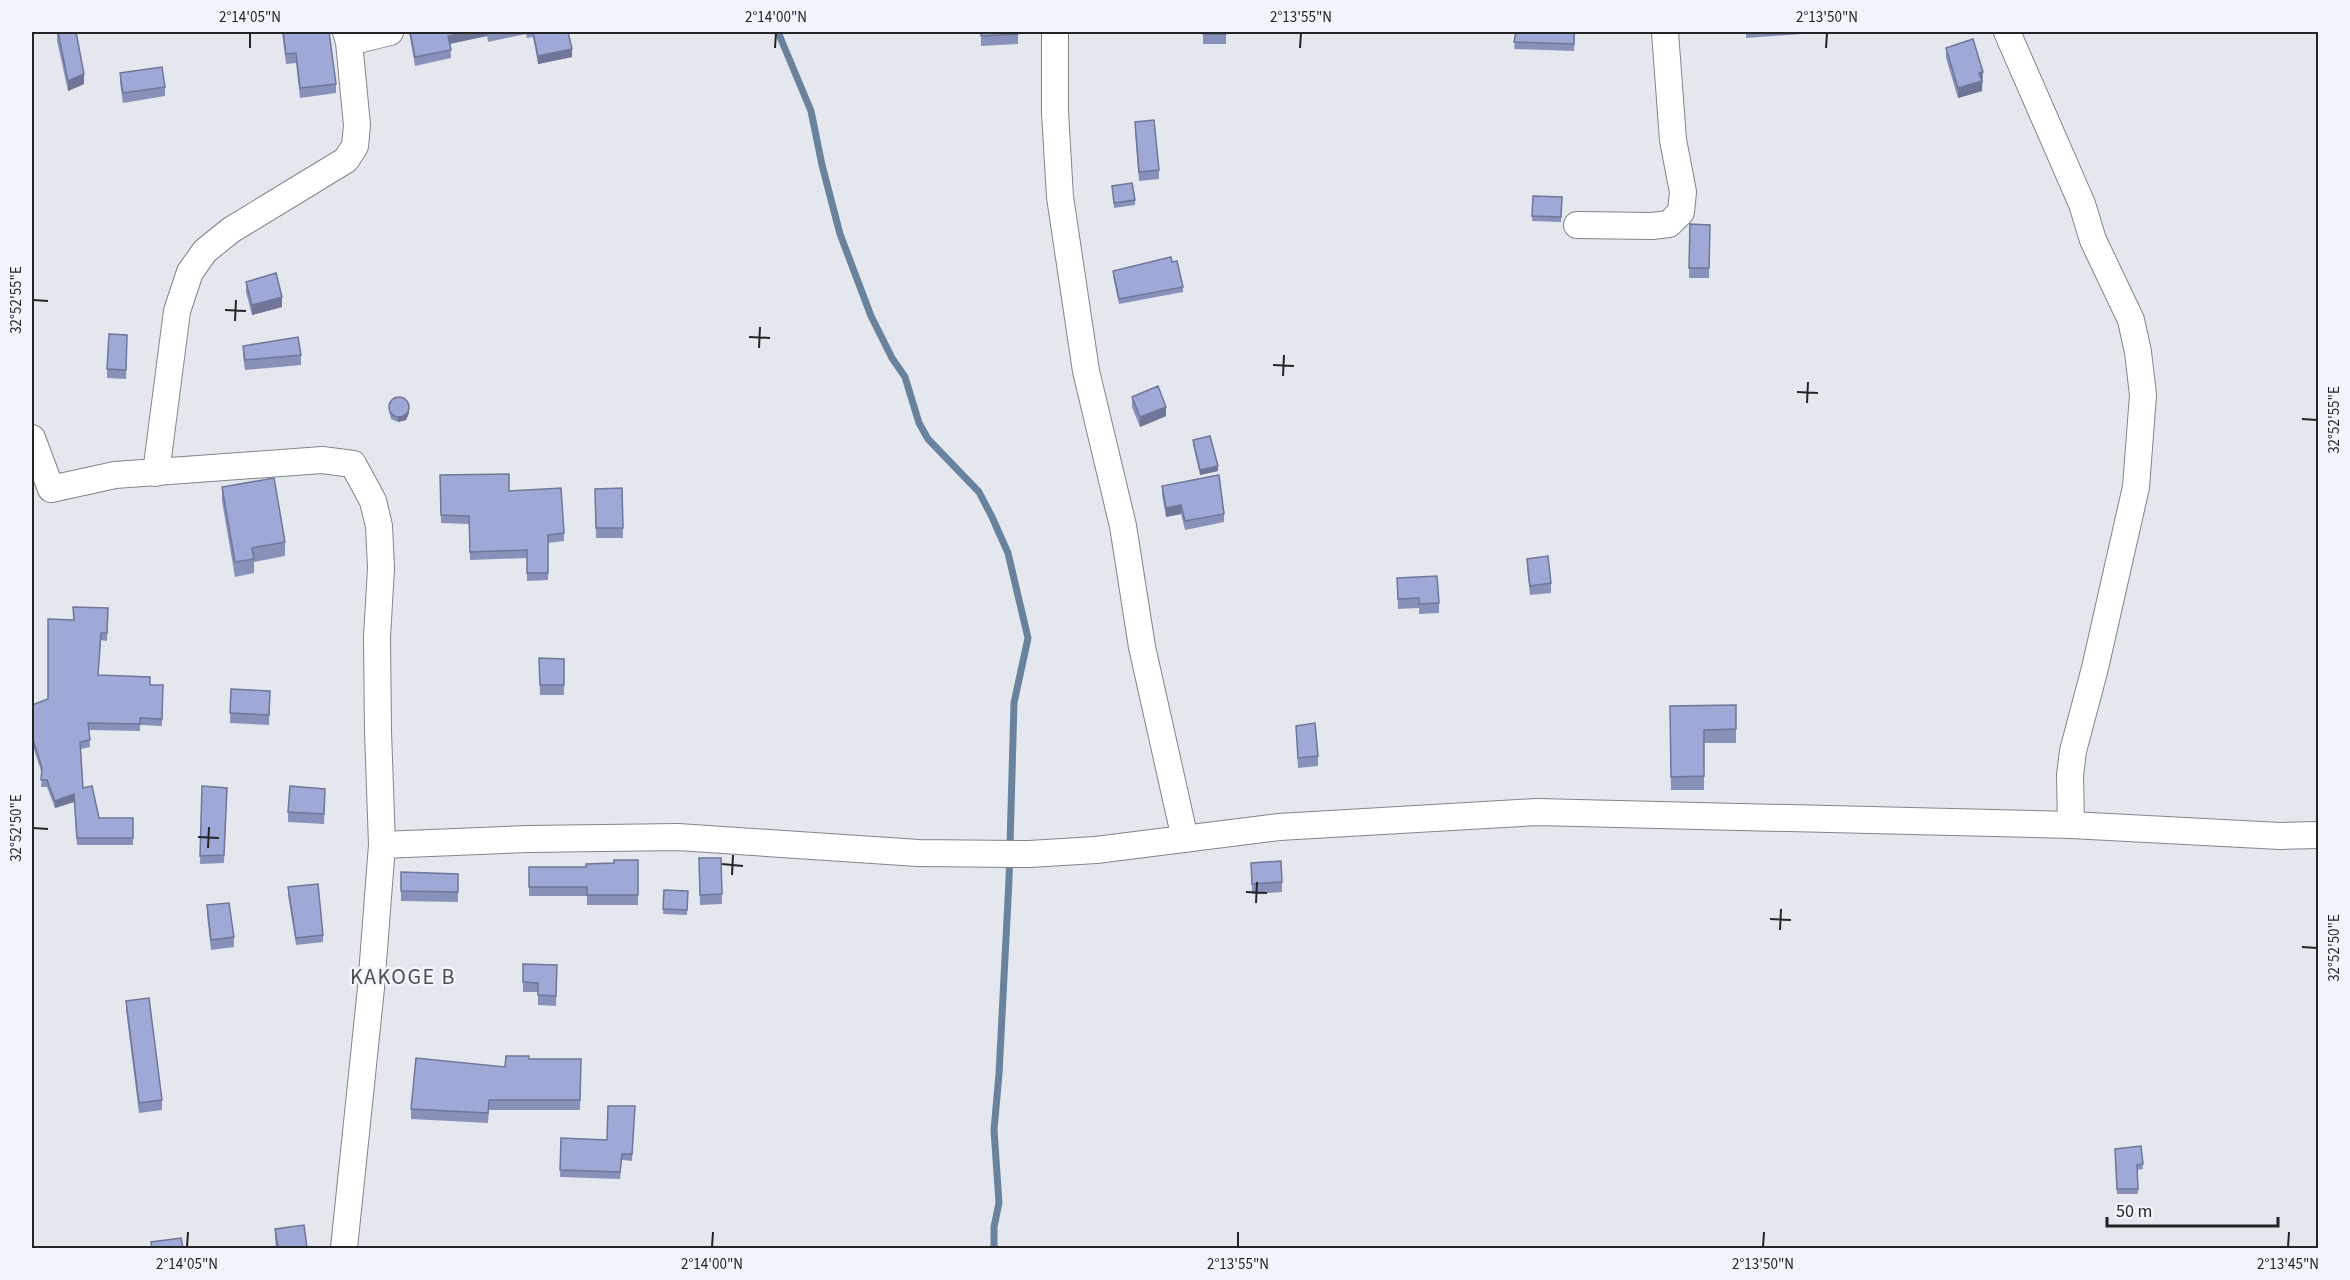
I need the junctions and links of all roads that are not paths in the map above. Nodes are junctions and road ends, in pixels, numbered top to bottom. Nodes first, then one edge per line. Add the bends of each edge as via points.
1 (390, 32) edge
2 (1055, 32) edge
3 (1665, 32) edge
4 (2007, 32) edge
5 (347, 37) edge
6 (1577, 225) dead end
7 (32, 438) edge
8 (156, 473) junction
9 (41, 495) edge
10 (2071, 825) junction
11 (2319, 835) edge
12 (1185, 840) junction
13 (381, 845) junction
14 (344, 1248) edge

1 - 5 street
2 - 12 street via 1060,197 1086,371 1123,526 1142,647
3 - 6 street via 1673,141 1683,192 1681,212 1669,224
4 - 10 street via 2131,321 2144,395 2136,488 2096,668 2073,751
5 - 8 street via 357,125 355,146 346,160 231,230 205,251 190,272 177,311
7 - 9 street
8 - 9 street via 115,475
8 - 13 street via 322,460 353,464 364,480 379,526 381,568 377,637
10 - 11 street
10 - 12 street via 1537,812 1279,827
12 - 13 street via 1096,850 995,854 918,853 678,837
13 - 14 street via 371,988

